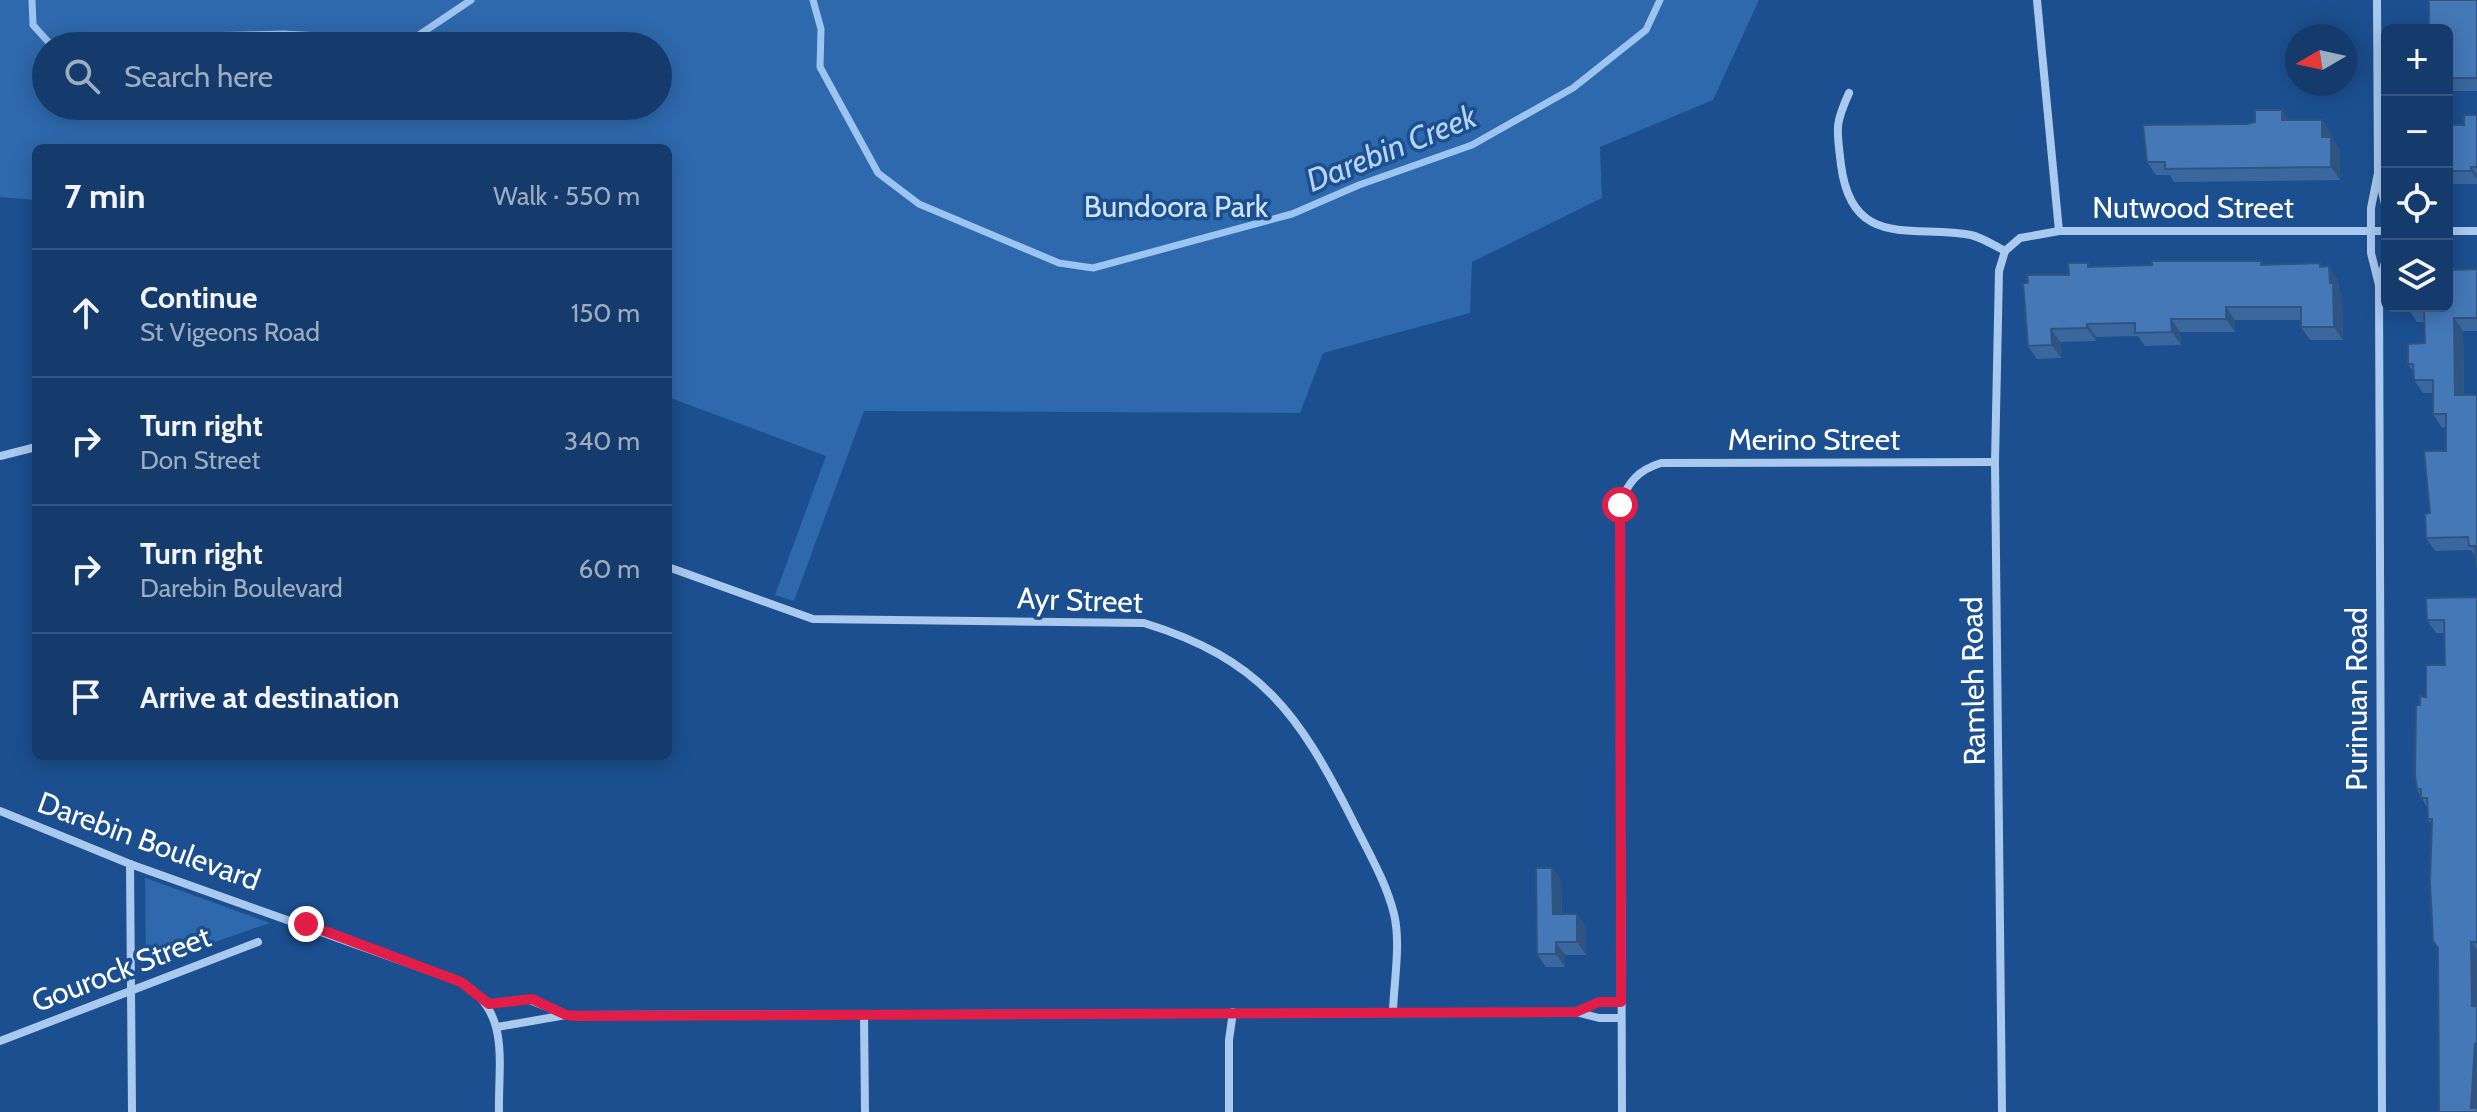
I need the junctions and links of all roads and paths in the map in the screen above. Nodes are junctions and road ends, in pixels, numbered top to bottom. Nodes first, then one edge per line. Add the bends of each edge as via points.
1 (2037, 0) edge
2 (2377, 0) edge
3 (1849, 93) dead end
4 (2378, 173) junction
5 (2381, 186) edge
6 (2059, 231) junction
7 (2371, 231) junction
8 (2381, 231) edge
9 (2453, 231) edge
10 (2477, 231) edge
11 (2005, 251) junction
12 (2381, 278) edge
13 (2379, 285) junction
14 (32, 448) edge
15 (0, 456) edge
16 (1995, 462) junction
17 (672, 568) edge
18 (0, 811) edge
19 (130, 864) junction
20 (258, 942) dead end
21 (132, 990) junction
22 (1621, 1002) junction
23 (489, 1004) junction
24 (1393, 1011) junction
25 (1233, 1012) junction
26 (1576, 1012) junction
27 (864, 1014) junction
28 (566, 1015) junction
29 (1621, 1018) junction
30 (497, 1027) junction
31 (0, 1041) edge
32 (132, 1112) edge
33 (499, 1112) edge
34 (865, 1112) edge
35 (1229, 1112) edge
36 (1622, 1112) edge
37 (2002, 1112) edge
38 (2382, 1112) edge

1 - 6 street
2 - 4 street, Purinuan Road
3 - 11 street via 1836,121 1843,183 1867,218 1894,232 1973,236
4 - 5 street, Purinuan Road
4 - 7 street, Purinuan Road
6 - 7 street, Nutwood Street
6 - 11 street, Nutwood Street via 2020,238
7 - 8 street, Nutwood Street
7 - 13 street, Purinuan Road
9 - 10 street
11 - 16 street, Ramleh Road via 1999,271
12 - 13 street, Purinuan Road
13 - 38 street, Purinuan Road
14 - 15 street
16 - 22 street, Merino Street via 1661,463 1637,475 1625,490 1620,505
16 - 37 street, Ramleh Road
17 - 24 street, Ayr Street via 813,619 1144,623 1195,640 1239,665 1299,722 1379,873 1394,915
18 - 19 street, Darebin Boulevard
19 - 21 street
19 - 23 street, Darebin Boulevard via 461,982
20 - 21 street, Gourock Street
21 - 31 street, Gourock Street
21 - 32 street
22 - 26 street via 1599,1002
22 - 29 street
23 - 28 street via 532,999
23 - 30 street
24 - 25 street
24 - 26 street
25 - 27 street
25 - 35 street
26 - 29 street
27 - 28 street
27 - 34 street
28 - 30 street
29 - 36 street
30 - 33 street

